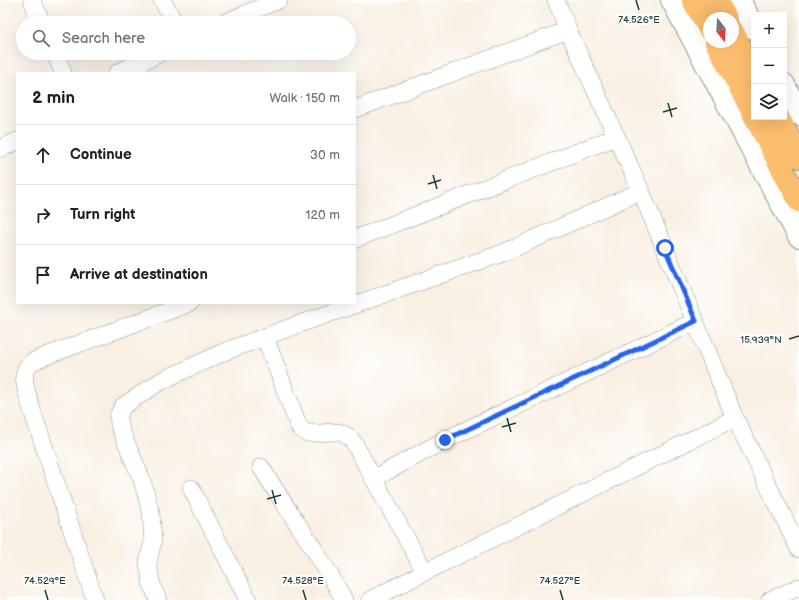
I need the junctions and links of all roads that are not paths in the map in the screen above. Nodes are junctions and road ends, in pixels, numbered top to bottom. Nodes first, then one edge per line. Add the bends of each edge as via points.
1 (32, 0) edge
2 (162, 0) edge
3 (279, 0) edge
4 (556, 0) edge
5 (672, 0) edge
6 (694, 0) edge
7 (716, 0) edge
8 (739, 0) edge
9 (723, 12) edge
10 (39, 16) edge
11 (171, 16) edge
12 (241, 16) edge
13 (703, 17) edge
14 (751, 22) edge
15 (568, 30) junction
16 (739, 43) edge
17 (719, 48) edge
18 (57, 60) edge
19 (145, 60) edge
20 (751, 66) edge
21 (63, 72) edge
22 (119, 72) edge
23 (787, 91) edge
24 (356, 109) edge
25 (751, 110) edge
26 (799, 114) edge
27 (756, 120) edge
28 (780, 120) edge
29 (616, 137) junction
30 (799, 157) edge
31 (641, 191) junction
32 (799, 201) edge
33 (799, 236) edge
34 (356, 239) edge
35 (187, 304) edge
36 (696, 321) junction
37 (265, 337) junction
38 (735, 418) junction
39 (261, 468) dead end
40 (373, 479) junction
41 (191, 488) dead end
42 (799, 550) edge
43 (425, 572) junction
44 (799, 587) edge
45 (95, 600) edge
46 (158, 600) edge
47 (248, 600) edge
48 (344, 600) edge
49 (370, 600) edge
50 (770, 600) edge

1 - 10 street
2 - 11 street
3 - 12 street
4 - 15 street
5 - 33 street
6 - 13 highway
7 - 9 highway
8 - 14 street
15 - 24 street
15 - 29 street
16 - 20 highway
17 - 25 highway
18 - 21 street
19 - 22 street
23 - 26 street
27 - 32 highway
28 - 30 highway
29 - 31 street
29 - 34 street
31 - 36 street
31 - 37 street via 503,253
35 - 45 street via 43,357 32,362 24,373 30,404
36 - 38 street
36 - 40 street via 445,440
37 - 40 street via 299,427 307,433 334,431 349,437
37 - 46 street via 161,380 123,406 118,416 120,428 142,480 151,513 153,541 148,562 150,582
38 - 42 street
38 - 43 street
39 - 48 street via 329,571
40 - 43 street
41 - 47 street
43 - 49 street
44 - 50 street

